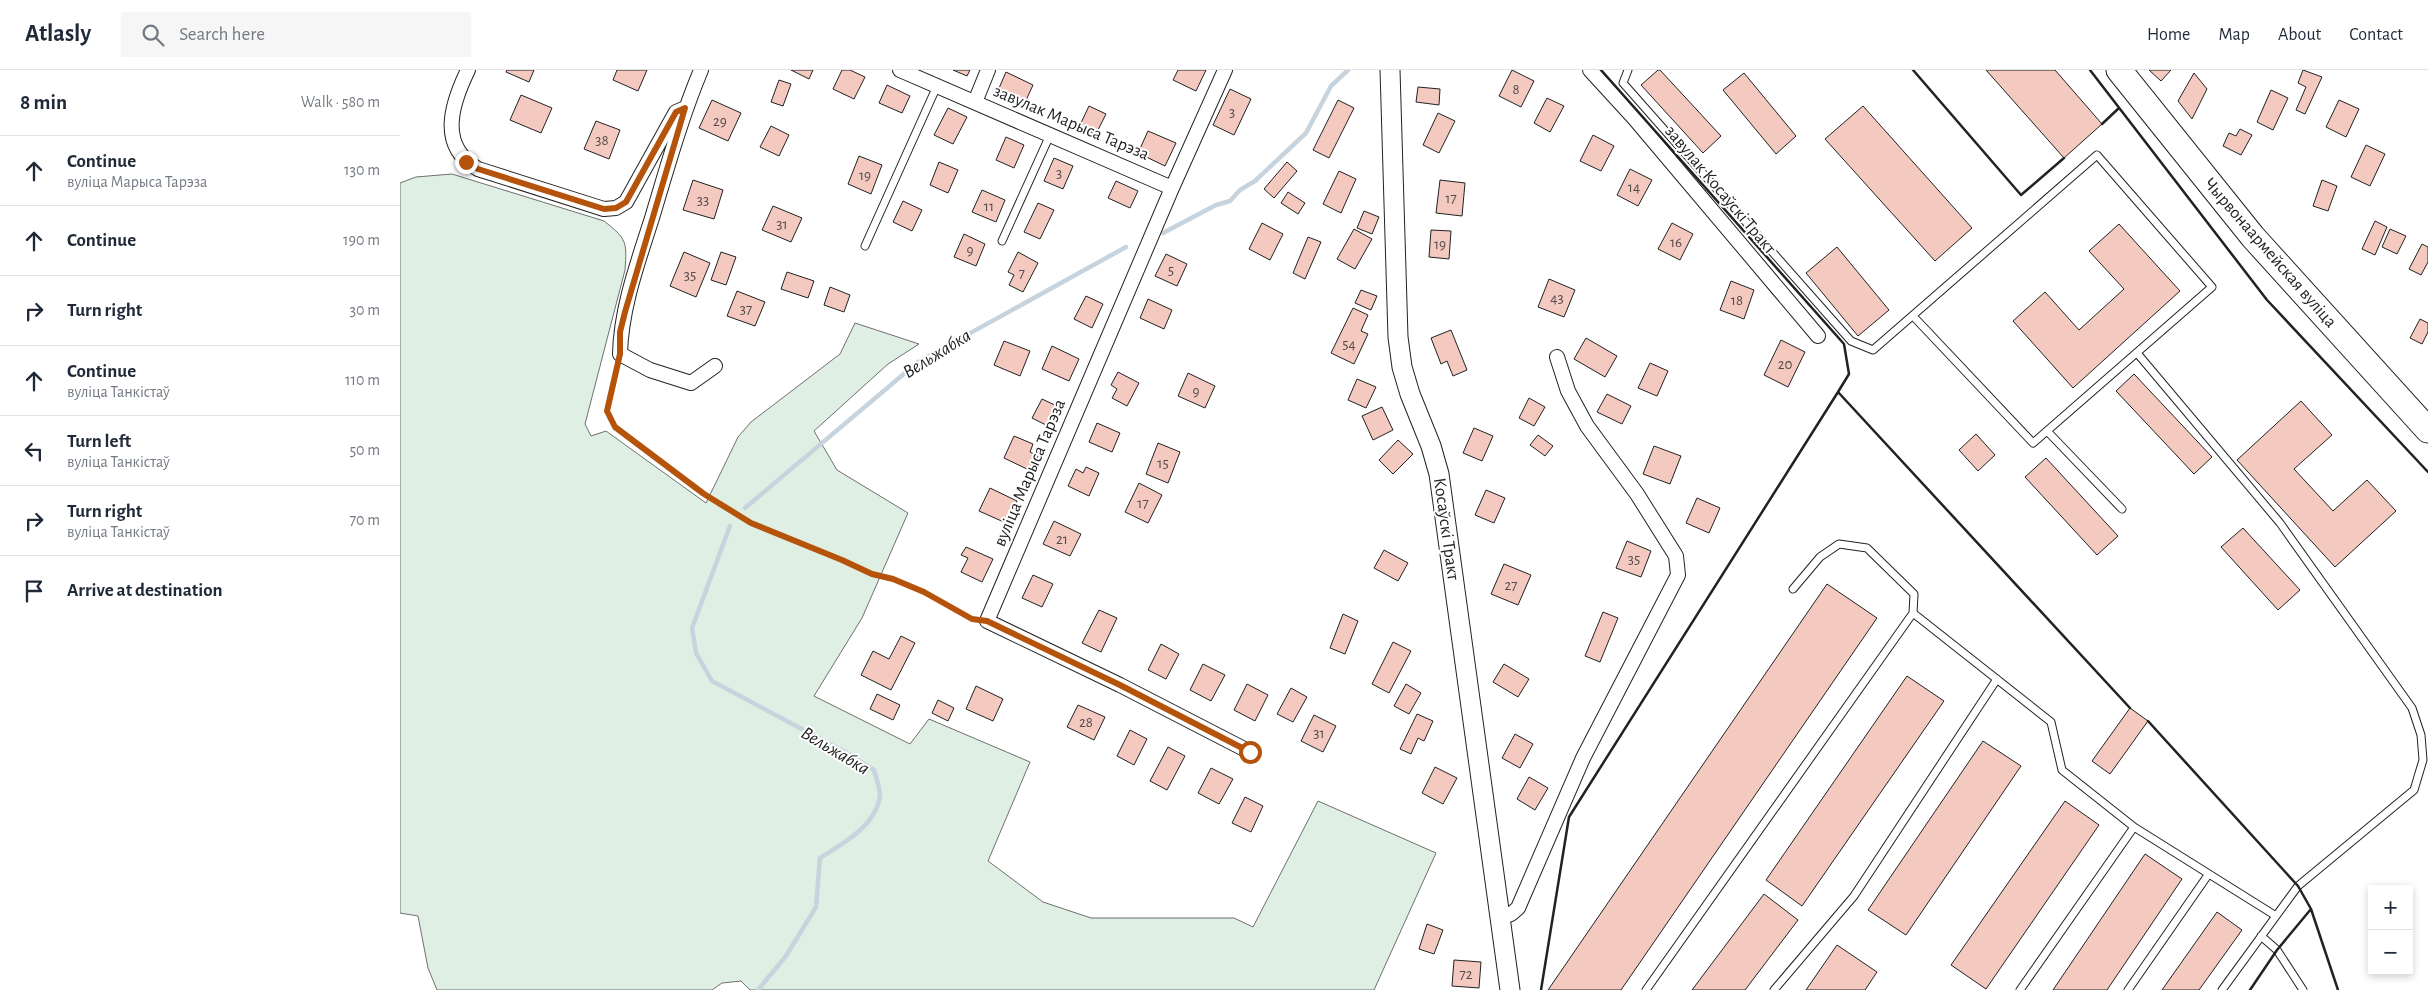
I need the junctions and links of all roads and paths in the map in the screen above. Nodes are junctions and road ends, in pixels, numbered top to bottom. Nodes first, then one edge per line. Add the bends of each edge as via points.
1 (468, 70) edge
2 (701, 70) edge
3 (900, 70) edge
4 (988, 70) edge
5 (1225, 70) edge
6 (1390, 70) edge
7 (1590, 70) edge
8 (1628, 70) edge
9 (2119, 70) edge
10 (937, 86) junction
11 (975, 102) junction
12 (685, 108) junction
13 (1050, 135) junction
14 (1172, 188) junction
15 (1002, 241) dead end
16 (865, 246) dead end
17 (1913, 316) junction
18 (1818, 336) dead end
19 (2137, 353) junction
20 (620, 354) junction
21 (1557, 357) dead end
22 (716, 366) dead end
23 (2428, 430) edge
24 (2047, 431) junction
25 (2122, 509) dead end
26 (1793, 589) dead end
27 (1914, 613) junction
28 (987, 621) junction
29 (1997, 679) junction
30 (1250, 752) dead end
31 (2134, 827) junction
32 (2208, 875) junction
33 (2276, 916) junction
34 (1500, 918) junction
35 (2262, 936) junction
36 (1510, 990) edge
37 (1646, 990) edge
38 (1774, 990) edge
39 (2020, 990) edge
40 (2128, 990) edge
41 (2222, 990) edge
42 (2303, 990) edge

1 - 12 street via 452,115 451,136 460,156 478,169 604,209 616,208 626,202 676,112
2 - 12 street
3 - 10 street, завулак Марыса Тарэза
4 - 11 street
5 - 14 street, вуліца Марыса Тарэза
6 - 34 main road, Косаўскі Тракт via 1398,337 1402,367 1439,474
7 - 18 street, завулак Косаўскі Тракт via 1654,140
8 - 17 lane via 1624,83 1851,341 1873,350
9 - 23 highway, Чырвонаармейская вуліца via 2253,237
10 - 11 street, завулак Марыса Тарэза
10 - 16 lane
11 - 13 street, завулак Марыса Тарэза
12 - 20 street via 634,276 620,332
13 - 14 street, завулак Марыса Тарэза
13 - 15 lane
14 - 28 street, вуліца Марыса Тарэза
17 - 19 lane via 2097,155 2212,287
17 - 24 lane via 2026,437 2033,443
19 - 24 lane
19 - 33 lane via 2280,524 2412,708 2422,735 2423,760 2414,790 2298,886
20 - 22 street via 650,370 691,383
20 - 28 path via 607,411 615,427 704,494 751,523 872,574 924,592 972,619
21 - 34 street via 1568,391 1587,426 1637,494 1676,556 1678,575 1583,758 1518,908
24 - 25 lane
26 - 27 lane via 1820,557 1839,544 1866,548 1914,594
27 - 29 lane
27 - 37 lane
28 - 30 street
29 - 31 lane via 2051,722 2062,770
29 - 38 lane via 1854,896
31 - 32 lane
31 - 39 lane
32 - 33 lane
32 - 40 lane
33 - 35 lane
34 - 36 main road, Косаўскі Тракт
35 - 41 lane
35 - 42 lane via 2276,950

